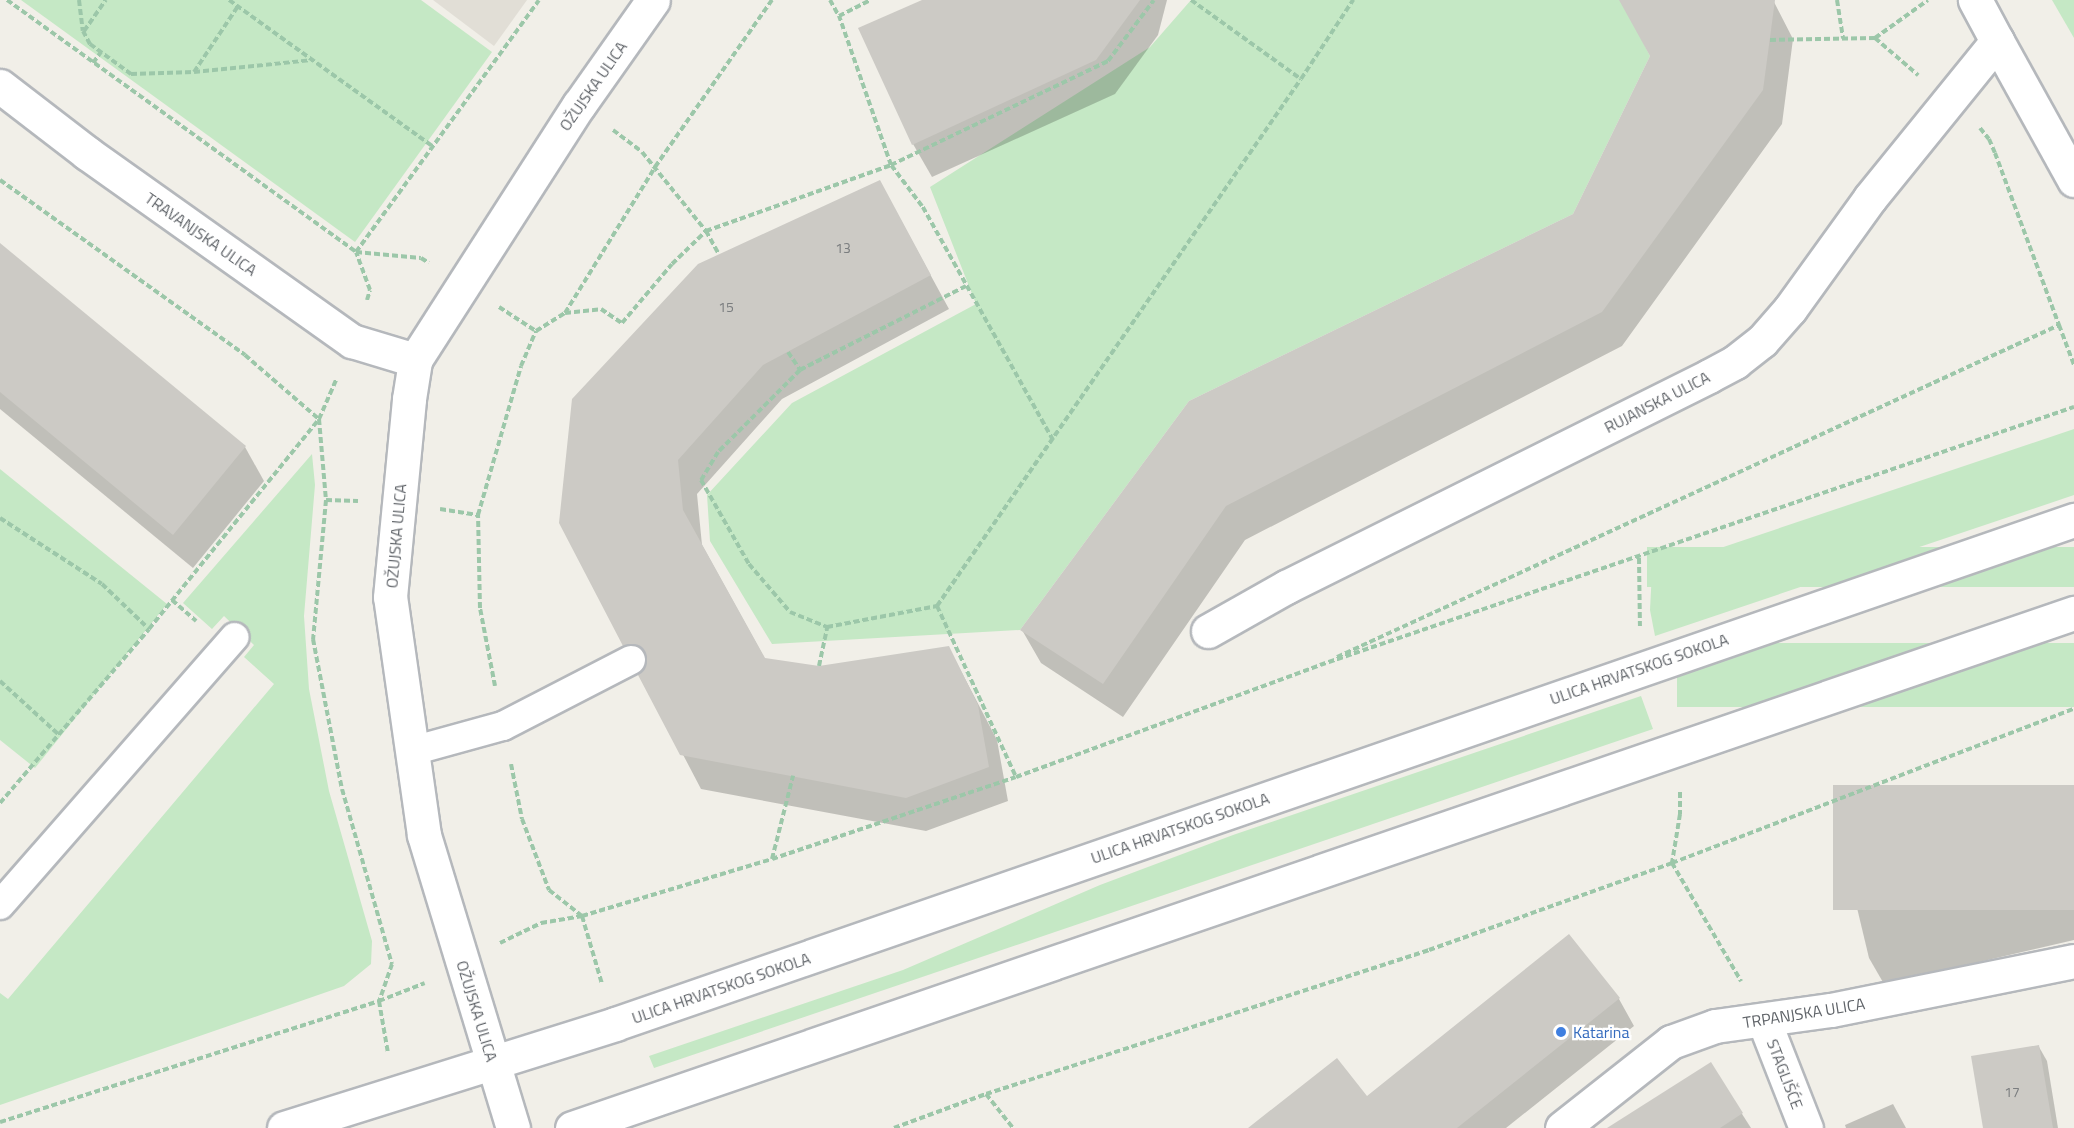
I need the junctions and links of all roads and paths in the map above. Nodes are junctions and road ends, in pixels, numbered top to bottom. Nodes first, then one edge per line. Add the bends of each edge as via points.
1 (7, 0) edge
2 (79, 0) edge
3 (106, 0) edge
4 (229, 0) edge
5 (539, 0) edge
6 (653, 0) edge
7 (772, 0) edge
8 (830, 0) edge
9 (871, 0) edge
10 (1154, 0) edge
11 (1191, 0) edge
12 (1353, 0) edge
13 (1837, 0) edge
14 (1928, 0) edge
15 (1975, 0) edge
16 (238, 6) junction
17 (839, 16) junction
18 (83, 32) junction
19 (1843, 39) junction
20 (1875, 39) junction
21 (1770, 40) dead end
22 (1997, 41) junction
23 (101, 52) junction
24 (313, 60) junction
25 (93, 63) junction
26 (194, 72) junction
27 (1302, 79) junction
28 (0, 86) edge
29 (1948, 101) junction
30 (579, 105) junction
31 (432, 146) junction
32 (891, 165) junction
33 (655, 167) junction
34 (0, 180) edge
35 (2074, 180) edge
36 (706, 231) junction
37 (356, 252) junction
38 (719, 254) dead end
39 (421, 258) dead end
40 (966, 286) junction
41 (565, 313) junction
42 (2058, 325) junction
43 (352, 340) junction
44 (788, 352) dead end
45 (415, 360) junction
46 (2074, 365) edge
47 (800, 370) junction
48 (2074, 407) edge
49 (319, 419) junction
50 (1053, 440) junction
51 (0, 518) edge
52 (2074, 520) edge
53 (1639, 558) junction
54 (937, 606) junction
55 (2074, 613) edge
56 (827, 627) junction
57 (1640, 628) dead end
58 (149, 629) junction
59 (1208, 631) dead end
60 (235, 638) dead end
61 (631, 660) dead end
62 (1320, 665) junction
63 (819, 666) dead end
64 (0, 681) edge
65 (2074, 709) edge
66 (503, 726) junction
67 (58, 734) junction
68 (412, 752) junction
69 (793, 776) dead end
70 (1016, 777) junction
71 (1679, 780) dead end
72 (0, 803) edge
73 (772, 859) junction
74 (1672, 863) junction
75 (0, 905) edge
76 (582, 916) junction
77 (541, 923) dead end
78 (2074, 961) edge
79 (419, 986) dead end
80 (379, 1000) junction
81 (1764, 1021) junction
82 (389, 1058) dead end
83 (493, 1064) junction
84 (986, 1094) junction
85 (0, 1122) edge
86 (284, 1128) edge
87 (513, 1128) edge
88 (572, 1128) edge
89 (894, 1128) edge
90 (1013, 1128) edge
91 (1562, 1128) edge
92 (1806, 1128) edge

1 - 25 path
2 - 18 path
3 - 18 path
4 - 16 path
5 - 31 path
6 - 30 street, OŽUJSKA ULICA
7 - 33 path
8 - 17 path
9 - 17 path
10 - 32 path via 1108,61
11 - 27 path
12 - 27 path
13 - 19 path
14 - 20 path
15 - 22 street
16 - 24 path
16 - 26 path
17 - 32 path
18 - 23 path
19 - 20 path
19 - 21 path
20 - 29 path
22 - 29 street, RUJANSKA ULICA
22 - 35 street
23 - 25 path
23 - 26 path via 131,74
24 - 26 path
24 - 31 path
25 - 37 path
27 - 50 path
28 - 43 street, TRAVANJSKA ULICA via 87,153
29 - 42 path via 1989,138
29 - 59 street, RUJANSKA ULICA via 1870,198 1790,309 1735,362 1286,587
30 - 33 path via 642,152
30 - 45 street, OŽUJSKA ULICA
31 - 37 path
32 - 36 path
32 - 40 path via 922,206
33 - 36 path
33 - 41 path
34 - 49 path via 244,355
36 - 38 path
36 - 41 path via 622,323 601,309
37 - 39 path
37 - 43 path via 370,290
40 - 47 path
40 - 50 path
41 - 66 path via 536,331 478,515 480,608
42 - 46 path
42 - 62 path
43 - 45 street, TRAVANJSKA ULICA
43 - 49 path
44 - 47 path
45 - 68 street, OŽUJSKA ULICA via 390,597
47 - 56 path via 718,452 702,480 756,572 790,612
48 - 53 path
49 - 58 path
49 - 80 path via 326,500 313,639 342,789 392,964
50 - 54 path
51 - 58 path via 102,584
52 - 83 street, ULICA HRVATSKOG SOKOLA
53 - 57 path
53 - 62 path
54 - 56 path
54 - 70 path
55 - 88 street
56 - 63 path
58 - 67 path
60 - 75 lane
61 - 66 lane
62 - 70 path
64 - 67 path
65 - 74 path
66 - 68 lane
66 - 76 path via 522,819 549,890
67 - 72 path
68 - 83 street, OŽUJSKA ULICA via 424,836
69 - 73 path
70 - 73 path
71 - 74 path via 1680,814
73 - 76 path
74 - 81 path
74 - 84 path via 1429,950
76 - 77 path
78 - 81 street, TRPANJSKA ULICA
79 - 80 path
80 - 82 path
80 - 85 path
81 - 91 street, TRPANJSKA ULICA via 1715,1026 1671,1042
81 - 92 street, STAGLIŠĆE
83 - 86 street, ULICA HRVATSKOG SOKOLA
83 - 87 street, OŽUJSKA ULICA
84 - 89 path
84 - 90 path

